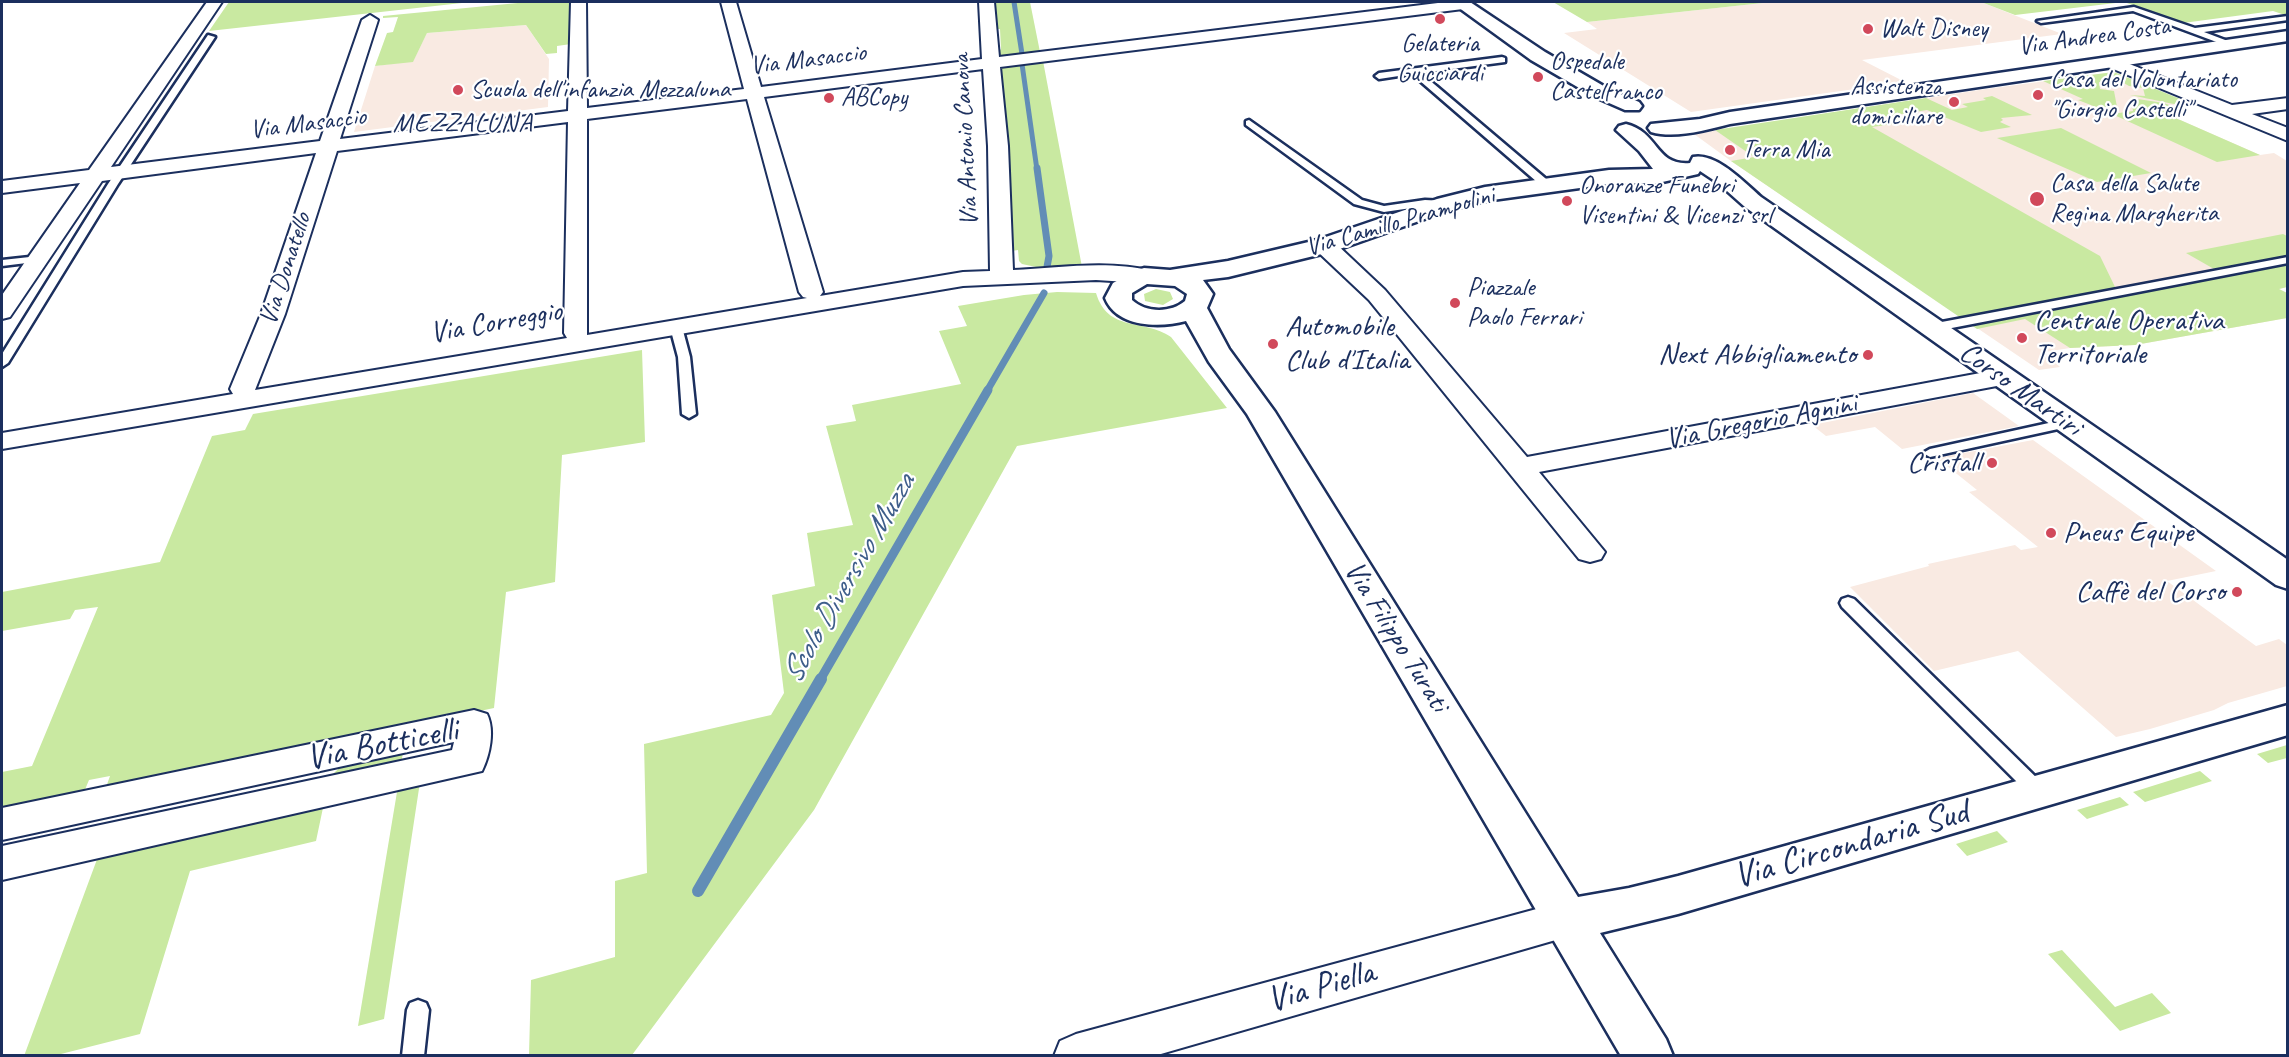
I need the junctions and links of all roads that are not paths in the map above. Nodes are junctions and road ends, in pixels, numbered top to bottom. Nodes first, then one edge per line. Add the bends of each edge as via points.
1 (214, 2) edge
2 (578, 2) edge
3 (728, 2) edge
4 (986, 2) edge
5 (1461, 3) edge
6 (2134, 9) junction
7 (2178, 16) dead end
8 (2288, 18) edge
9 (370, 20) dead end
10 (2041, 21) dead end
11 (2194, 31) junction
12 (2288, 36) edge
13 (211, 37) dead end
14 (2230, 45) junction
15 (1538, 56) junction
16 (1502, 60) dead end
17 (2112, 62) junction
18 (991, 63) junction
19 (1414, 72) junction
20 (1379, 76) dead end
21 (754, 93) junction
22 (173, 94) junction
23 (147, 97) junction
24 (2288, 103) edge
25 (1632, 106) junction
26 (2230, 111) junction
27 (579, 115) junction
28 (1608, 120) junction
29 (1656, 120) junction
30 (1250, 123) dead end
31 (2288, 135) edge
32 (327, 147) junction
33 (1679, 166) junction
34 (120, 173) junction
35 (96, 176) junction
36 (1548, 186) junction
37 (2, 187) edge
38 (1445, 204) junction
39 (1325, 246) junction
40 (2288, 260) edge
41 (2, 263) edge
42 (35, 265) junction
43 (64, 265) junction
44 (1228, 269) junction
45 (1071, 275) junction
46 (1002, 276) junction
47 (1144, 276) junction
48 (1173, 277) junction
49 (1119, 290) junction
50 (812, 292) dead end
51 (1197, 301) junction
52 (2, 312) edge
53 (1164, 318) junction
54 (676, 327) junction
55 (1931, 328) junction
56 (576, 333) dead end
57 (1221, 360) junction
58 (2, 363) edge
59 (2002, 377) junction
60 (243, 389) dead end
61 (689, 414) dead end
62 (2067, 423) junction
63 (2, 441) edge
64 (1930, 453) dead end
65 (1520, 467) junction
66 (1590, 552) dead end
67 (2288, 577) edge
68 (1848, 603) dead end
69 (2288, 720) edge
70 (2039, 792) junction
71 (2, 825) edge
72 (2, 863) edge
73 (1566, 919) junction
74 (418, 1010) dead end
75 (413, 1056) edge
76 (1076, 1056) edge
77 (1649, 1056) edge

1 - 23 street
2 - 27 street
3 - 21 street
4 - 18 street, Via Antonio Canova
5 - 15 main road
5 - 18 street, Via Masaccio
6 - 7 lane via 2144,4
6 - 10 lane
6 - 11 lane
8 - 11 lane
9 - 32 street, Via Donatello
11 - 14 lane
12 - 14 main road, Via Andrea Costa
13 - 22 lane
14 - 17 main road, Via Andrea Costa
15 - 25 main road
15 - 28 main road via 1544,66 1588,98
16 - 19 lane
17 - 26 street
17 - 29 main road, Via Andrea Costa via 1731,117 1700,125
18 - 21 street, Via Masaccio
18 - 46 street, Via Antonio Canova
19 - 20 lane
19 - 36 lane
21 - 27 street, Via Masaccio
21 - 50 street
22 - 23 lane
22 - 34 lane
23 - 35 street
24 - 26 street
25 - 28 main road via 1613,106
25 - 29 main road
26 - 31 street
27 - 32 street, Via Masaccio
27 - 56 street
28 - 29 main road, Via Andrea Costa via 1647,131
28 - 33 main road
29 - 33 main road, Corso Martiri
30 - 38 lane via 1358,202 1384,209
32 - 34 street, Via Masaccio
32 - 60 street, Via Donatello via 273,314
33 - 36 main road, Via Camillo Prampolini via 1658,176 1609,177
33 - 55 main road, Corso Martiri via 1753,202
34 - 35 street, Via Masaccio
34 - 43 lane
35 - 37 street, Via Masaccio
35 - 42 street
36 - 38 main road, Via Camillo Prampolini
38 - 39 main road, Via Camillo Prampolini
39 - 44 main road, Via Camillo Prampolini
39 - 65 street via 1377,295
40 - 55 lane
41 - 42 lane
42 - 43 lane
42 - 52 street
43 - 58 lane
44 - 48 main road, Via Camillo Prampolini
44 - 51 main road, Via Camillo Prampolini
45 - 46 street
45 - 47 street
45 - 49 street
46 - 54 street, Via Correggio via 952,280
47 - 48 main road, Via Camillo Prampolini
47 - 49 main road
48 - 51 main road via 1191,284
49 - 53 main road via 1120,304 1127,310
51 - 53 main road via 1186,313
51 - 57 main road, Via Filippo Turati via 1203,330
53 - 57 main road, Via Filippo Turati
54 - 61 lane via 684,357
54 - 63 street, Via Correggio
55 - 59 main road, Corso Martiri
57 - 73 main road, Via Filippo Turati via 1260,412
59 - 62 main road, Corso Martiri
59 - 65 street, Via Gregorio Agnini
62 - 64 lane
62 - 67 main road, Corso Martiri
65 - 66 street
68 - 70 lane
69 - 70 main road, Via Circondaria Sud
70 - 73 main road, Via Circondaria Sud via 1678,895
71 - 72 street, Via Botticelli via 474,724 469,761
73 - 76 street, Via Piella
73 - 77 main road
74 - 75 lane

